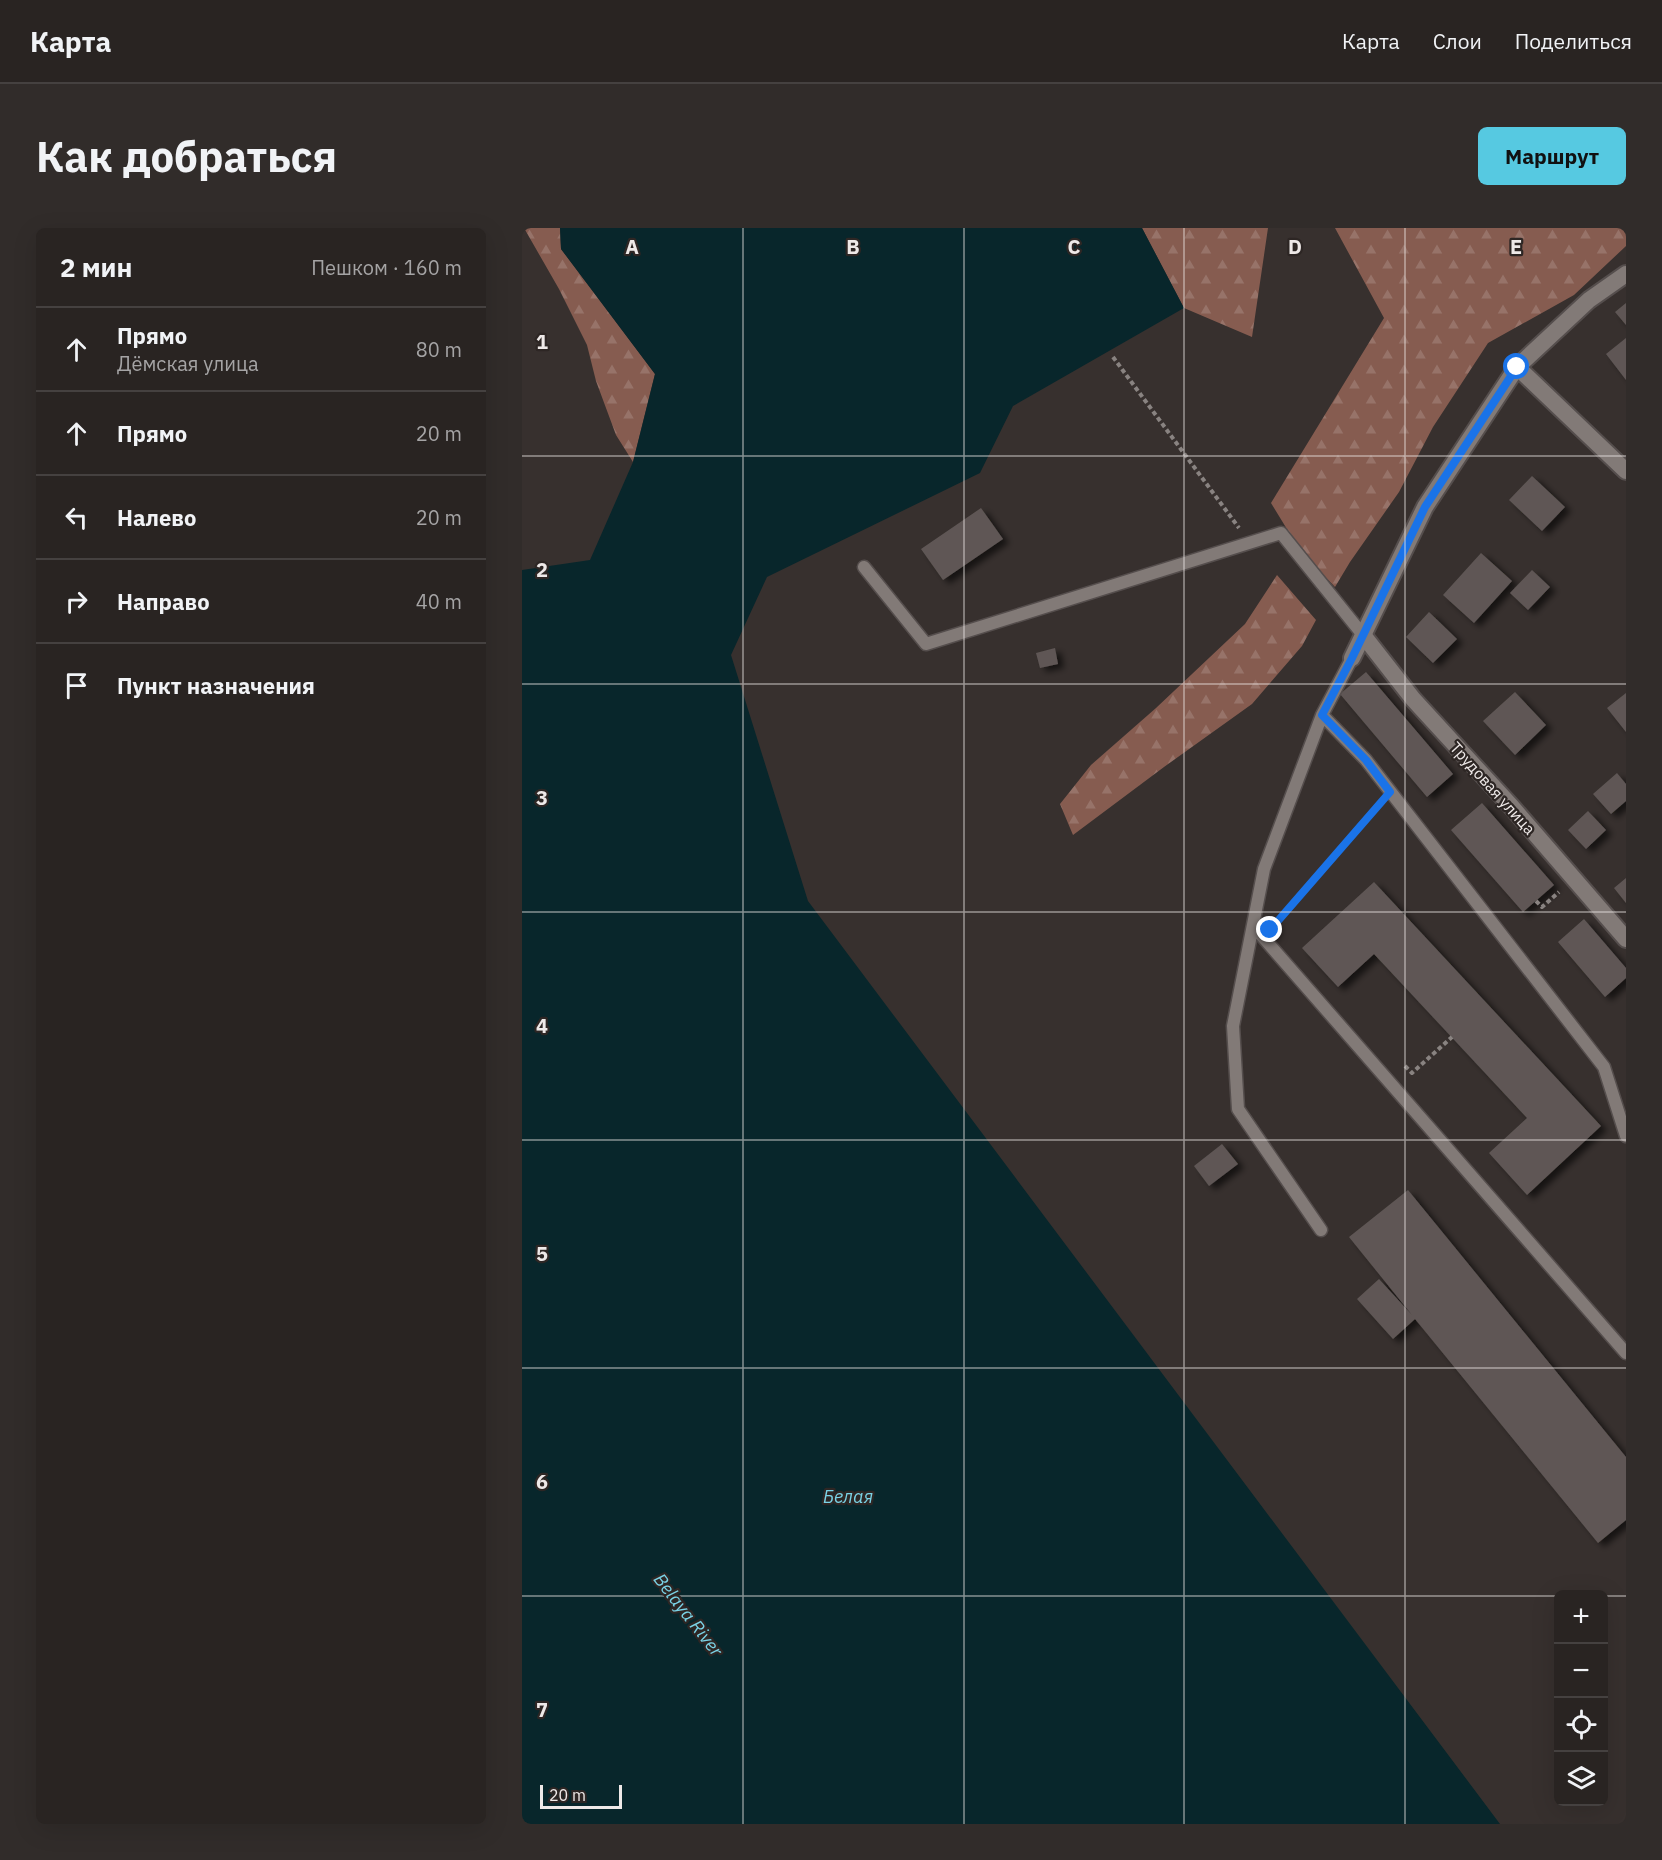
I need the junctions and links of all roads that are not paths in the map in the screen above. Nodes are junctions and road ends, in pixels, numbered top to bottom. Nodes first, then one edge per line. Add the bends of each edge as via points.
1 (1626, 274) edge
2 (1517, 367) junction
3 (1626, 471) edge
4 (864, 567) dead end
5 (1364, 634) junction
6 (1352, 658) joint
7 (1322, 715) junction
8 (1254, 927) junction
9 (1626, 939) edge
10 (1626, 1136) edge
11 (1321, 1230) dead end
12 (1626, 1353) edge

1 - 2 street via 1589,300
2 - 3 street
2 - 5 street via 1425,507
4 - 5 lane via 926,644 1281,533
5 - 6 street
5 - 9 street, Трудовая улица via 1413,699
6 - 7 lane
7 - 8 lane via 1264,869
7 - 10 lane via 1366,760 1604,1067
8 - 11 lane via 1233,1026 1238,1108
8 - 12 lane

